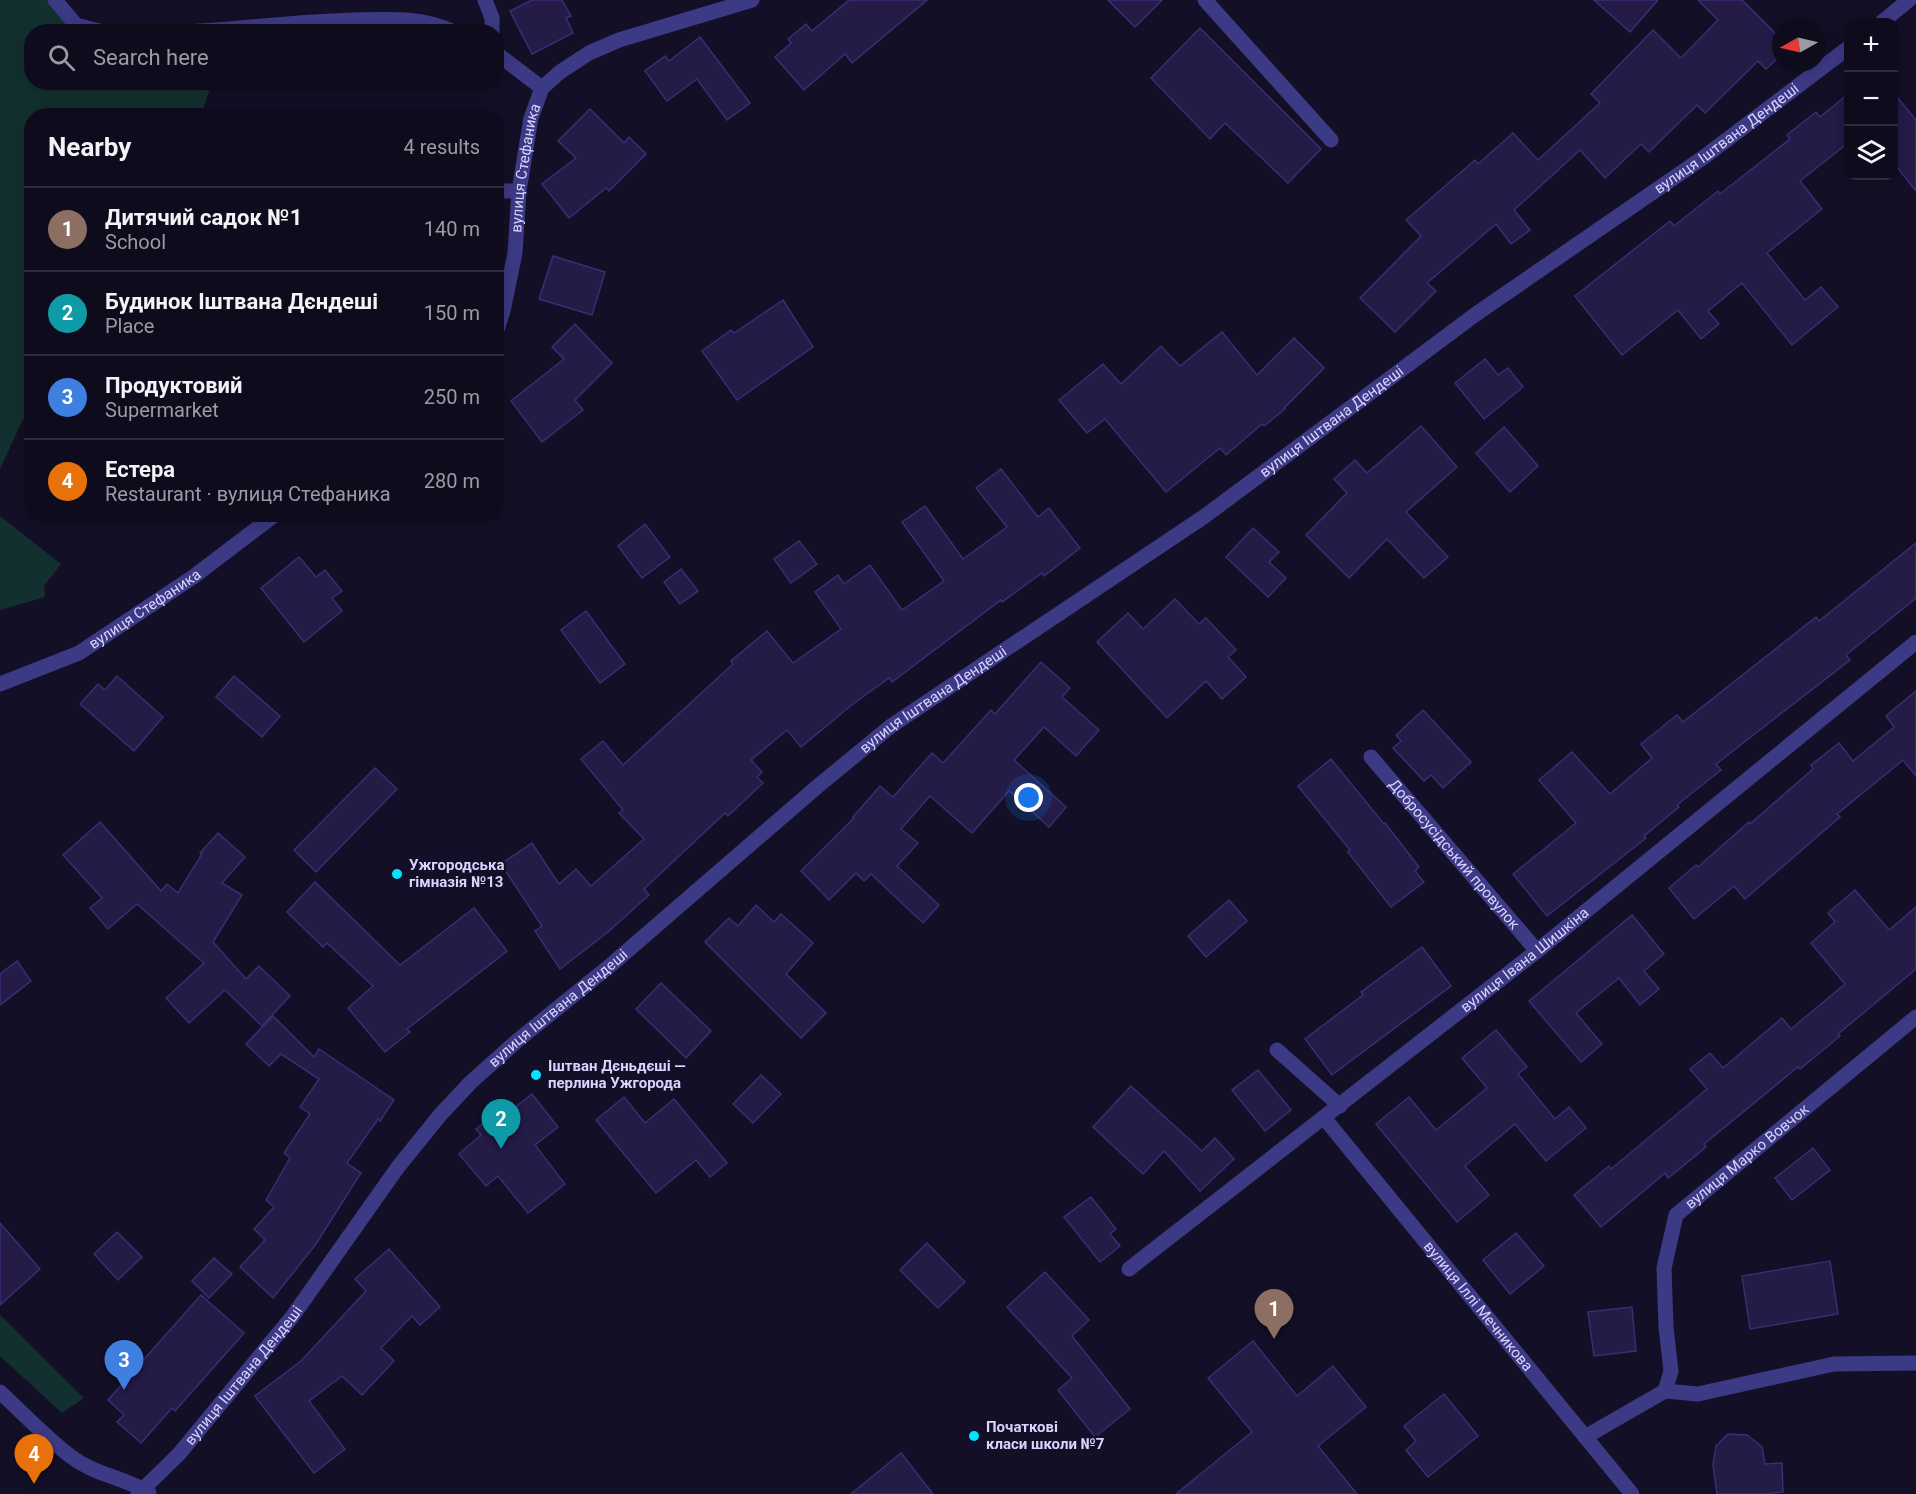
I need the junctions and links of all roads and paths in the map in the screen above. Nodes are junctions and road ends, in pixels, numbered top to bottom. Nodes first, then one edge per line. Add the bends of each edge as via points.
1 (55, 0) edge
2 (485, 0) edge
3 (752, 0) edge
4 (1204, 0) edge
5 (1909, 0) edge
6 (1887, 18) edge
7 (75, 24) edge
8 (283, 24) edge
9 (432, 24) edge
10 (492, 24) edge
11 (1844, 51) edge
12 (504, 58) edge
13 (542, 88) junction
14 (1331, 140) dead end
15 (504, 191) edge
16 (519, 191) junction
17 (504, 306) edge
18 (265, 522) edge
19 (1916, 642) edge
20 (0, 684) edge
21 (1371, 757) dead end
22 (1538, 951) junction
23 (1916, 1017) edge
24 (1277, 1050) dead end
25 (1340, 1106) junction
26 (1325, 1119) junction
27 (1129, 1269) dead end
28 (1916, 1363) edge
29 (1665, 1391) junction
30 (0, 1392) edge
31 (1585, 1437) junction
32 (144, 1492) edge
33 (1632, 1494) edge

1 - 7 street
2 - 10 street
3 - 13 street, вулиця Стефаника via 619,40 589,53
4 - 14 street
5 - 6 street
8 - 9 street via 399,19
11 - 32 street, вулиця Іштвана Дендеші via 1704,157 1476,314 1205,516 891,726 518,1040 440,1115 286,1324
12 - 13 street
13 - 16 street, вулиця Стефаника via 531,118
15 - 16 street
16 - 17 street, вулиця Стефаника via 515,254
18 - 20 street, вулиця Стефаника via 193,577 79,653
19 - 22 street, вулиця Івана Шишкіна
21 - 22 street, Добросусідський провулок
22 - 25 street, вулиця Івана Шишкіна
23 - 29 street, вулиця Марко Вовчок via 1676,1215 1664,1268 1671,1371
24 - 25 street
25 - 26 street, вулиця Івана Шишкіна
26 - 27 street, вулиця Івана Шишкіна
26 - 31 street, вулиця Іллі Мечникова
28 - 29 street via 1834,1364 1698,1394
29 - 31 street
30 - 32 street via 73,1458
31 - 33 street, вулиця Іллі Мечникова

